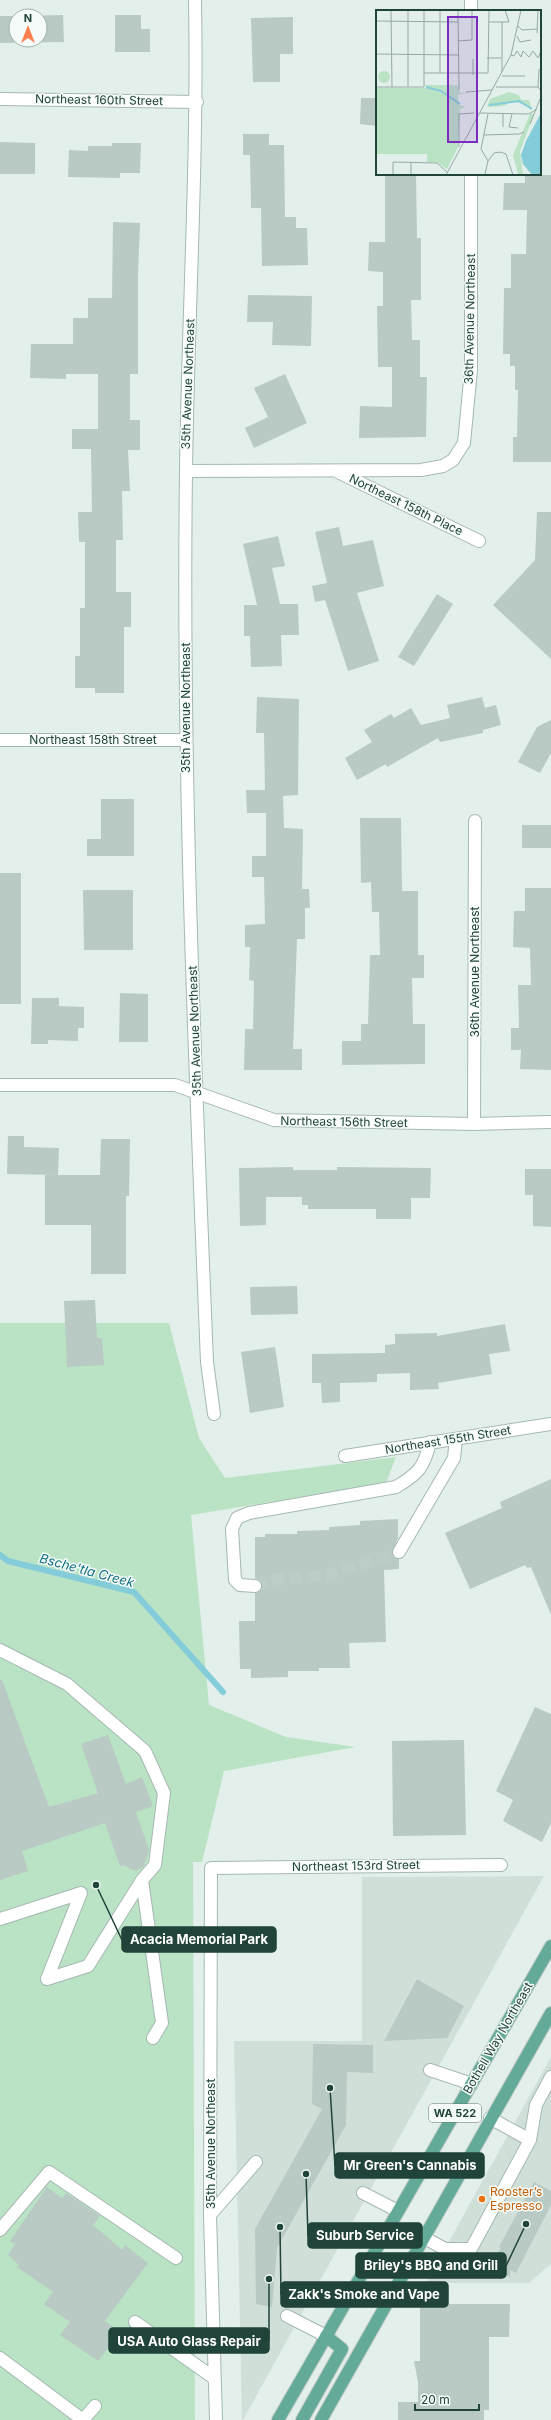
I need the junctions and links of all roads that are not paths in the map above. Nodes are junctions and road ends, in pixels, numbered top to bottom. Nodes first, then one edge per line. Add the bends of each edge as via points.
1 (195, 0) edge
2 (470, 0) edge
3 (471, 10) edge
4 (0, 99) edge
5 (197, 102) junction
6 (471, 175) edge
7 (453, 460) joint
8 (186, 470) junction
9 (333, 470) junction
10 (479, 541) dead end
11 (0, 740) edge
12 (186, 740) junction
13 (475, 820) dead end
14 (0, 1085) edge
15 (197, 1092) junction
16 (551, 1122) edge
17 (474, 1124) junction
18 (214, 1414) dead end
19 (551, 1424) edge
20 (456, 1438) junction
21 (430, 1442) junction
22 (345, 1456) dead end
23 (399, 1552) tunnel mouth
24 (255, 1586) tunnel mouth
25 (0, 1650) edge
26 (501, 1865) dead end
27 (211, 1868) joint
28 (142, 1880) junction
29 (0, 1919) edge
30 (551, 1946) edge
31 (551, 2013) edge
32 (153, 2038) dead end
33 (430, 2070) dead end
34 (551, 2077) edge
35 (472, 2084) junction
36 (490, 2118) junction
37 (530, 2140) junction
38 (256, 2162) dead end
39 (363, 2193) dead end
40 (398, 2211) junction
41 (210, 2215) junction
42 (0, 2230) edge
43 (423, 2237) junction
44 (176, 2258) dead end
45 (287, 2316) dead end
46 (135, 2322) dead end
47 (326, 2336) junction
48 (0, 2358) edge
49 (214, 2378) junction
50 (95, 2406) dead end
51 (83, 2420) edge
52 (216, 2420) edge
53 (278, 2420) edge
54 (302, 2420) edge
55 (320, 2420) edge

1 - 5 street, 35th Avenue Northeast
2 - 3 street
4 - 5 street, Northeast 160th Street
5 - 8 street, 35th Avenue Northeast
6 - 7 street, 36th Avenue Northeast via 471,370 464,443
7 - 9 street, Northeast 158th Place via 443,466 421,470
8 - 9 street, Northeast 158th Place
8 - 12 street, 35th Avenue Northeast
9 - 10 street, Northeast 158th Place
11 - 12 street, Northeast 158th Street
12 - 15 street, 35th Avenue Northeast
13 - 17 street, 36th Avenue Northeast
14 - 15 street, Northeast 156th Street via 175,1085
15 - 17 street, Northeast 156th Street via 274,1120
15 - 18 street, 35th Avenue Northeast via 207,1362
16 - 17 street, Northeast 156th Street
19 - 20 street, Northeast 155th Street
20 - 21 street, Northeast 155th Street
20 - 23 street via 454,1458
21 - 22 street, Northeast 155th Street
21 - 24 street via 425,1463 414,1476 396,1487 249,1513 238,1518 232,1529 235,1580 240,1585
25 - 28 street via 67,1684 145,1751 164,1793 155,1865
26 - 27 street, Northeast 153rd Street
27 - 41 street, 35th Avenue Northeast
28 - 29 street via 88,1966 47,1979 81,1894
28 - 32 street via 162,2023
30 - 35 main road, Bothell Way Northeast / WA 522
31 - 36 main road, WA 522
33 - 35 street
34 - 37 street via 536,2106
35 - 40 main road, Bothell Way Northeast / WA 522
36 - 37 street
36 - 43 main road, WA 522
37 - 43 street via 471,2249 445,2250
38 - 41 street
39 - 40 street
40 - 47 main road, Bothell Way Northeast / WA 522
41 - 49 street, 35th Avenue Northeast
42 - 44 street via 49,2172
43 - 55 main road, WA 522
45 - 47 street
46 - 49 street
47 - 53 main road, Bothell Way Northeast / WA 522
47 - 54 main road via 342,2349
48 - 51 street
49 - 52 street, 35th Avenue Northeast
50 - 51 street

